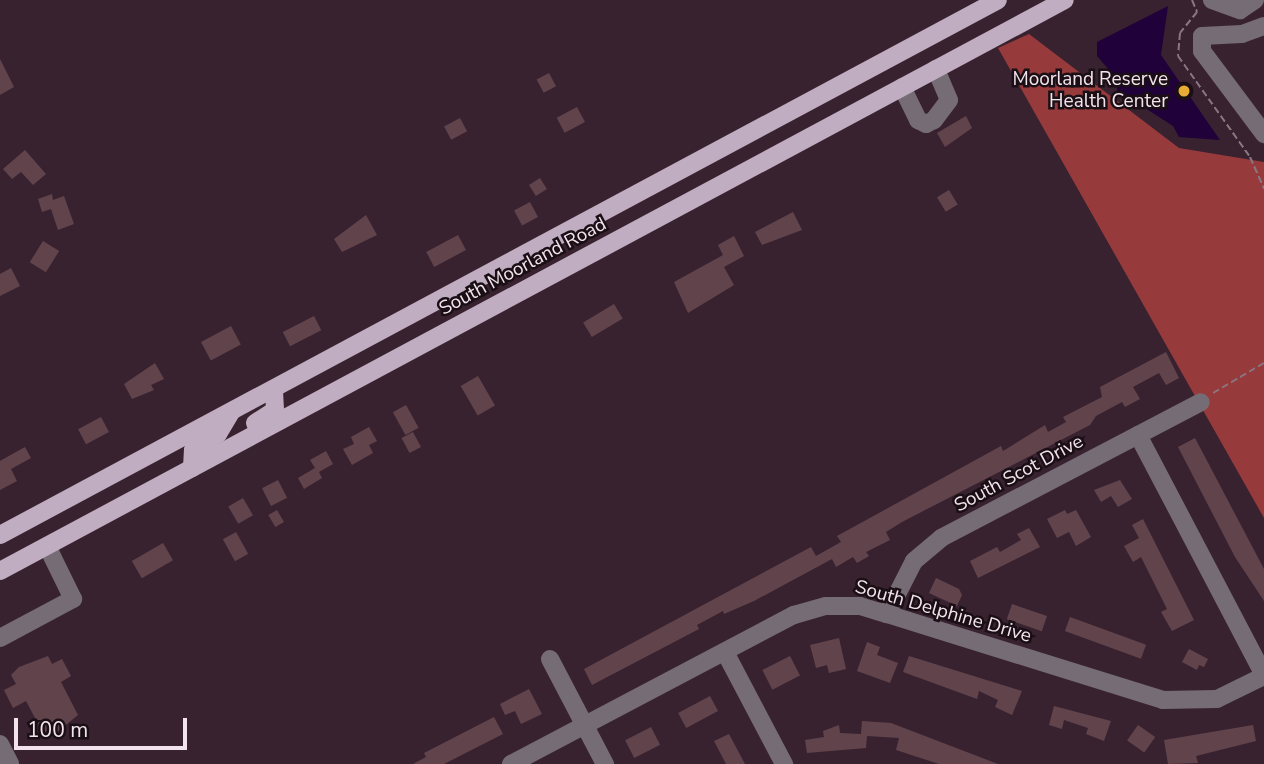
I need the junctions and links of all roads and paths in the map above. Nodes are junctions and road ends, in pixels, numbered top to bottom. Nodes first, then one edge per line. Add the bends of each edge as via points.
1 (998, 0) edge
2 (1065, 0) edge
3 (1192, 0) edge
4 (1212, 0) edge
5 (1255, 0) edge
6 (1264, 26) edge
7 (936, 69) junction
8 (902, 87) junction
9 (1264, 134) edge
10 (684, 168) junction
11 (1264, 189) edge
12 (699, 196) junction
13 (1264, 363) edge
14 (274, 388) junction
15 (1201, 402) joint
16 (231, 412) junction
17 (1138, 435) junction
18 (233, 446) junction
19 (192, 468) junction
20 (0, 535) edge
21 (47, 546) junction
22 (0, 571) edge
23 (887, 614) junction
24 (0, 638) edge
25 (725, 652) junction
26 (550, 659) dead end
27 (1264, 676) edge
28 (584, 725) junction
29 (0, 744) edge
30 (10, 764) edge
31 (511, 764) edge
32 (605, 764) edge
33 (784, 764) edge

1 - 10 main road, South Moorland Road
2 - 7 main road, South Moorland Road
3 - 11 path via 1197,12 1180,33 1178,56 1250,156
4 - 5 street via 1240,10
6 - 9 street via 1242,34 1202,36 1202,51
7 - 8 main road, South Moorland Road
7 - 8 street via 949,100 934,120 926,124 918,120
8 - 12 main road, South Moorland Road
10 - 12 main road
10 - 14 main road, South Moorland Road
12 - 18 main road, South Moorland Road
13 - 15 path
14 - 16 main road, South Moorland Road
14 - 18 main road via 275,410
15 - 17 street, South Scot Drive
16 - 19 main road via 218,434 193,450
16 - 20 main road, South Moorland Road
17 - 23 street, South Scot Drive via 926,548 902,578
17 - 27 street
18 - 19 main road, South Moorland Road
19 - 21 main road, South Moorland Road
21 - 22 main road, South Moorland Road
21 - 24 street via 73,599
23 - 25 street, South Delphine Drive via 844,604 811,609
23 - 27 street, South Delphine Drive via 1163,700 1217,699
25 - 28 street, South Delphine Drive
25 - 33 street
26 - 28 street
28 - 31 street, South Delphine Drive
28 - 32 street
29 - 30 street

